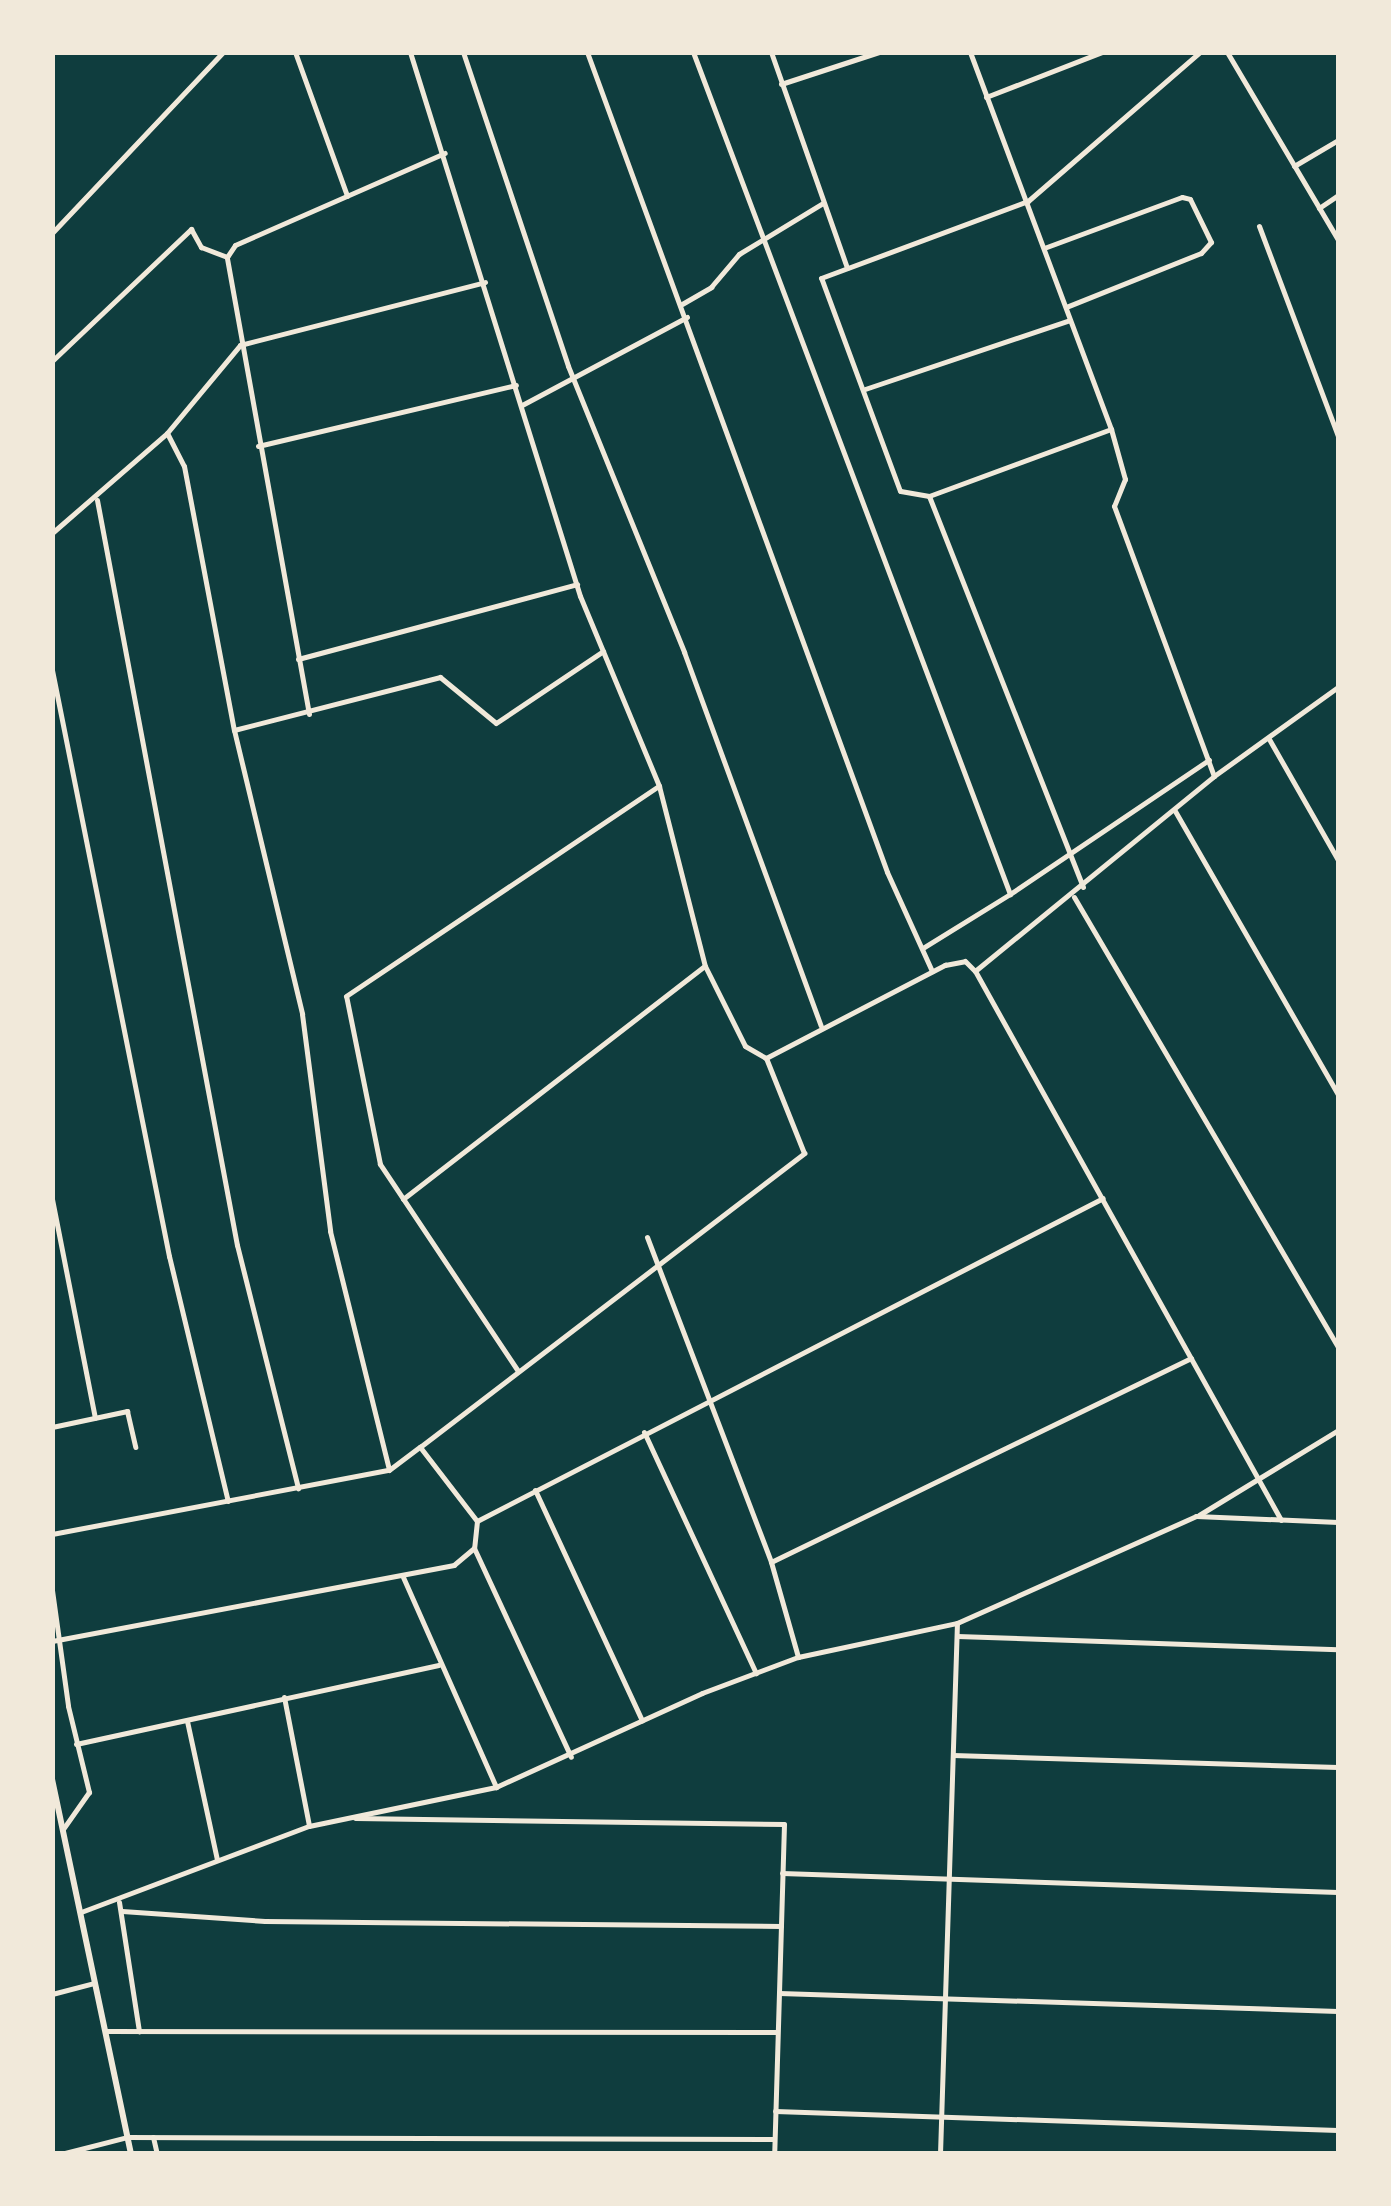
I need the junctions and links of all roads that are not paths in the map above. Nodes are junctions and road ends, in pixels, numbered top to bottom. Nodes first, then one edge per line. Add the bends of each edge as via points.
1 (223, 52) edge
2 (295, 52) edge
3 (410, 52) edge
4 (463, 52) edge
5 (587, 52) edge
6 (693, 52) edge
7 (771, 52) edge
8 (879, 52) edge
9 (970, 52) edge
10 (1102, 52) edge
11 (1200, 52) edge
12 (1226, 52) edge
13 (782, 84) junction
14 (986, 97) junction
15 (1338, 140) edge
16 (446, 152) junction
17 (1294, 166) junction
18 (1338, 195) edge
19 (347, 196) junction
20 (1028, 202) junction
21 (823, 203) junction
22 (1319, 208) junction
23 (1259, 226) dead end
24 (52, 233) edge
25 (1338, 240) edge
26 (761, 241) junction
27 (1044, 248) junction
28 (227, 257) junction
29 (847, 268) junction
30 (485, 282) junction
31 (682, 304) junction
32 (1066, 307) junction
33 (687, 317) junction
34 (1070, 320) junction
35 (240, 344) junction
36 (52, 361) edge
37 (574, 381) junction
38 (516, 384) junction
39 (864, 390) junction
40 (522, 405) junction
41 (1111, 429) junction
42 (167, 433) junction
43 (1338, 436) edge
44 (258, 446) junction
45 (929, 496) junction
46 (97, 500) junction
47 (52, 533) edge
48 (577, 584) junction
49 (603, 651) junction
50 (298, 659) junction
51 (52, 670) edge
52 (1338, 687) edge
53 (309, 714) junction
54 (234, 730) junction
55 (1269, 739) junction
56 (1208, 760) junction
57 (1214, 776) junction
58 (658, 786) junction
59 (1175, 810) junction
60 (1068, 860) junction
61 (1338, 860) edge
62 (1083, 887) junction
63 (1010, 894) junction
64 (1074, 897) junction
65 (922, 948) junction
66 (706, 966) junction
67 (932, 971) junction
68 (975, 971) junction
69 (821, 1026) junction
70 (766, 1058) junction
71 (1338, 1094) edge
72 (1103, 1198) junction
73 (52, 1200) edge
74 (403, 1200) junction
75 (647, 1237) dead end
76 (659, 1264) junction
77 (1338, 1347) edge
78 (1192, 1358) junction
79 (518, 1372) junction
80 (711, 1396) junction
81 (95, 1418) junction
82 (52, 1426) edge
83 (1338, 1430) edge
84 (644, 1432) junction
85 (420, 1446) junction
86 (135, 1448) dead end
87 (389, 1470) junction
88 (1258, 1478) junction
89 (298, 1488) junction
90 (535, 1490) junction
91 (228, 1501) junction
92 (1196, 1516) junction
93 (1281, 1520) junction
94 (478, 1521) junction
95 (1338, 1522) edge
96 (52, 1534) edge
97 (474, 1548) junction
98 (770, 1562) junction
99 (403, 1577) junction
100 (52, 1590) edge
101 (957, 1623) junction
102 (957, 1636) junction
103 (62, 1640) junction
104 (52, 1641) edge
105 (1338, 1649) edge
106 (798, 1657) junction
107 (438, 1665) junction
108 (756, 1672) junction
109 (284, 1697) junction
110 (642, 1720) junction
111 (187, 1721) junction
112 (76, 1744) junction
113 (953, 1755) junction
114 (571, 1757) junction
115 (1338, 1767) edge
116 (52, 1780) edge
117 (496, 1787) junction
118 (338, 1818) junction
119 (309, 1826) junction
120 (62, 1829) junction
121 (217, 1860) junction
122 (782, 1873) junction
123 (949, 1878) junction
124 (1338, 1892) edge
125 (119, 1902) junction
126 (122, 1911) junction
127 (81, 1912) junction
128 (781, 1926) junction
129 (94, 1982) junction
130 (778, 1993) junction
131 (52, 1994) edge
132 (945, 1998) junction
133 (1338, 2011) edge
134 (104, 2030) junction
135 (139, 2030) junction
136 (778, 2032) junction
137 (775, 2111) junction
138 (941, 2117) junction
139 (1338, 2130) edge
140 (127, 2137) junction
141 (154, 2137) junction
142 (774, 2139) junction
143 (88, 2150) edge
144 (60, 2154) edge
145 (130, 2154) edge
146 (157, 2154) edge
147 (774, 2154) edge
148 (940, 2154) edge

1 - 24 street
2 - 19 street
3 - 16 street
4 - 37 street
5 - 31 street
6 - 26 street
7 - 13 street
8 - 13 street
9 - 14 street
10 - 14 street
11 - 20 street
12 - 17 street
13 - 21 street
14 - 20 street
15 - 17 street
16 - 19 street
16 - 30 street
17 - 22 street
18 - 22 street
19 - 28 street via 235,245
20 - 27 street
20 - 29 street
21 - 26 street
21 - 29 street
22 - 25 street
23 - 43 street
26 - 31 street
26 - 63 street
27 - 32 street
27 - 32 street via 1182,196 1190,199 1210,242 1201,253
28 - 35 street
28 - 36 street via 202,247 191,230
29 - 39 street via 822,278
30 - 35 street
30 - 38 street
31 - 33 street
32 - 34 street
33 - 37 street
33 - 65 street via 887,872
34 - 39 street
34 - 41 street
35 - 42 street
35 - 44 street
37 - 40 street
37 - 69 street via 684,652
38 - 40 street
38 - 44 street
39 - 45 street via 900,490
40 - 48 street
41 - 45 street
41 - 56 street via 1125,479 1114,506
42 - 46 street
42 - 54 street via 184,466
44 - 50 street
45 - 60 street
46 - 47 street
46 - 89 street via 238,1245
48 - 49 street
48 - 50 street
49 - 53 street via 496,723 440,677
49 - 58 street
50 - 53 street
51 - 91 street via 168,1256
52 - 55 street
53 - 54 street
54 - 87 street via 302,1014 330,1230
55 - 57 street
55 - 61 street
56 - 57 street
56 - 60 street
57 - 59 street
58 - 66 street
58 - 74 street via 346,996 380,1164
59 - 62 street
59 - 71 street
60 - 62 street
60 - 63 street
62 - 64 street
63 - 65 street
64 - 68 street
64 - 77 street
65 - 67 street
66 - 70 street via 745,1046
66 - 74 street
67 - 68 street via 965,961
67 - 69 street
68 - 72 street
69 - 70 street
70 - 76 street via 804,1153
72 - 78 street
72 - 80 street
73 - 81 street
74 - 79 street
75 - 76 street
76 - 79 street
76 - 80 street
78 - 88 street
78 - 98 street
79 - 85 street
80 - 84 street
80 - 98 street
81 - 82 street
81 - 86 street via 127,1412
83 - 88 street
84 - 90 street
84 - 108 street
85 - 87 street
85 - 94 street
87 - 89 street
88 - 92 street
88 - 93 street
89 - 91 street
90 - 94 street
90 - 110 street
91 - 96 street
92 - 93 street
92 - 101 street
93 - 95 street
94 - 97 street
97 - 99 street via 454,1565
97 - 114 street
98 - 106 street
99 - 103 street
99 - 107 street
100 - 103 street
101 - 102 street
101 - 106 street
102 - 105 street
102 - 113 street
103 - 104 street
103 - 112 street
106 - 108 street
107 - 109 street via 356,1688
107 - 117 street
108 - 110 street
109 - 111 street
109 - 119 street
110 - 114 street
111 - 112 street
111 - 121 street
112 - 120 street via 89,1800
113 - 115 street
113 - 123 street
114 - 117 street
116 - 120 main road
117 - 118 street
118 - 119 street
118 - 122 street via 784,1824
119 - 121 street
120 - 127 main road
121 - 125 street
122 - 123 street
122 - 128 street
123 - 124 street
123 - 132 street
125 - 126 street
125 - 127 street
126 - 128 street via 265,1921
126 - 135 street
127 - 129 main road
128 - 130 street
129 - 131 street
129 - 134 main road
130 - 132 street
130 - 136 street
132 - 133 street
132 - 138 street
134 - 135 street
134 - 140 main road
135 - 136 street
136 - 137 street
137 - 138 street
137 - 142 street
138 - 139 street
138 - 148 street
140 - 141 street
140 - 143 street
140 - 145 main road
141 - 142 street
141 - 146 street
142 - 147 street
143 - 144 street

